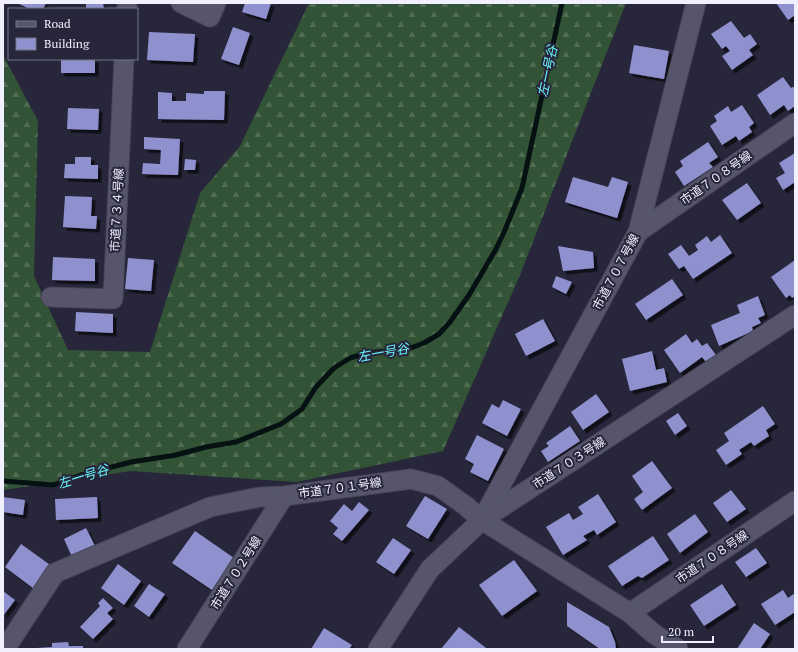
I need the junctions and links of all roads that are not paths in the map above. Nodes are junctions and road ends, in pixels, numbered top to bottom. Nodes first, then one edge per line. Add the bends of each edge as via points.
1 (181, 3) edge
2 (216, 3) edge
3 (696, 3) edge
4 (124, 60) edge
5 (795, 123) edge
6 (638, 232) junction
7 (51, 297) dead end
8 (795, 315) edge
9 (284, 496) junction
10 (795, 501) edge
11 (482, 520) junction
12 (630, 613) junction
13 (649, 642) edge
14 (5, 649) edge
15 (187, 649) edge
16 (378, 649) edge
17 (678, 649) edge

1 - 2 street via 210,17
3 - 6 street, 市道７０７号線
4 - 7 street, 市道７３４号線 via 113,299
5 - 6 street, 市道７０８号線
6 - 11 street, 市道７０７号線
8 - 11 street, 市道７０３号線
9 - 11 street, 市道７０１号線 via 411,478 438,486
9 - 14 street, 市道７０１号線 via 260,496 210,507 55,572
9 - 15 street, 市道７０２号線
10 - 12 street, 市道７０８号線
11 - 12 street, 市道７０１号線
11 - 16 street, 市道７０３号線 via 430,569
12 - 13 street, 市道７０１号線
13 - 17 street, 市道７０１号線

